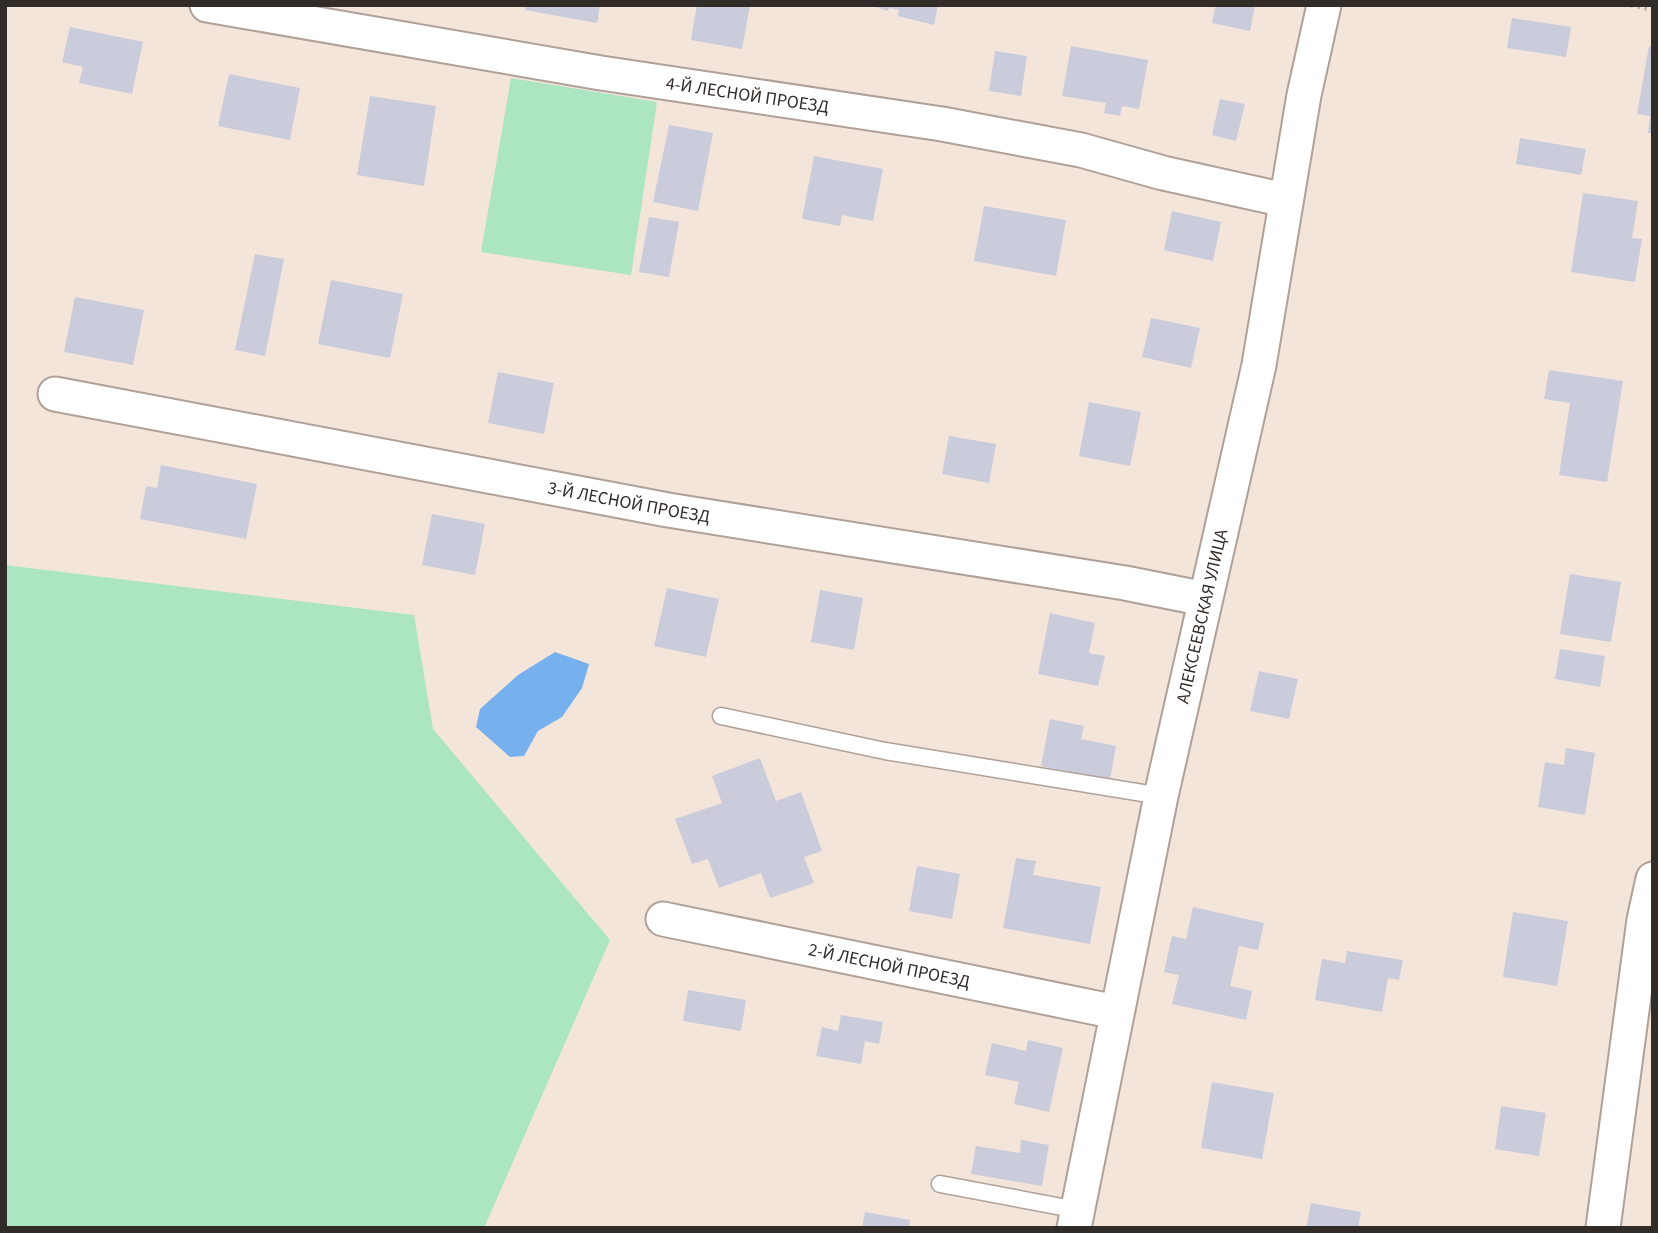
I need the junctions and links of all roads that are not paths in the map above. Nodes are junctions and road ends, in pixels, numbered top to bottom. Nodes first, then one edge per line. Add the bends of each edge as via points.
1 (207, 5) edge
2 (1324, 5) edge
3 (1285, 200) junction
4 (55, 394) dead end
5 (1205, 599) junction
6 (721, 716) dead end
7 (1161, 796) junction
8 (1653, 879) edge
9 (663, 919) dead end
10 (1116, 1012) junction
11 (940, 1184) dead end
12 (1076, 1219) edge
13 (1603, 1228) edge

1 - 3 street, 4-Й ЛЕСНОЙ ПРОЕЗД via 601,73 942,124 1081,150
2 - 3 street, АЛЕКСЕЕВСКАЯ УЛИЦА
3 - 5 street, АЛЕКСЕЕВСКАЯ УЛИЦА via 1259,365
4 - 5 street, 3-Й ЛЕСНОЙ ПРОЕЗД via 667,510
5 - 7 street, АЛЕКСЕЕВСКАЯ УЛИЦА
6 - 7 lane via 885,751
7 - 10 street, АЛЕКСЕЕВСКАЯ УЛИЦА
8 - 13 street
9 - 10 street, 2-Й ЛЕСНОЙ ПРОЕЗД
10 - 12 street, АЛЕКСЕЕВСКАЯ УЛИЦА
11 - 12 lane

